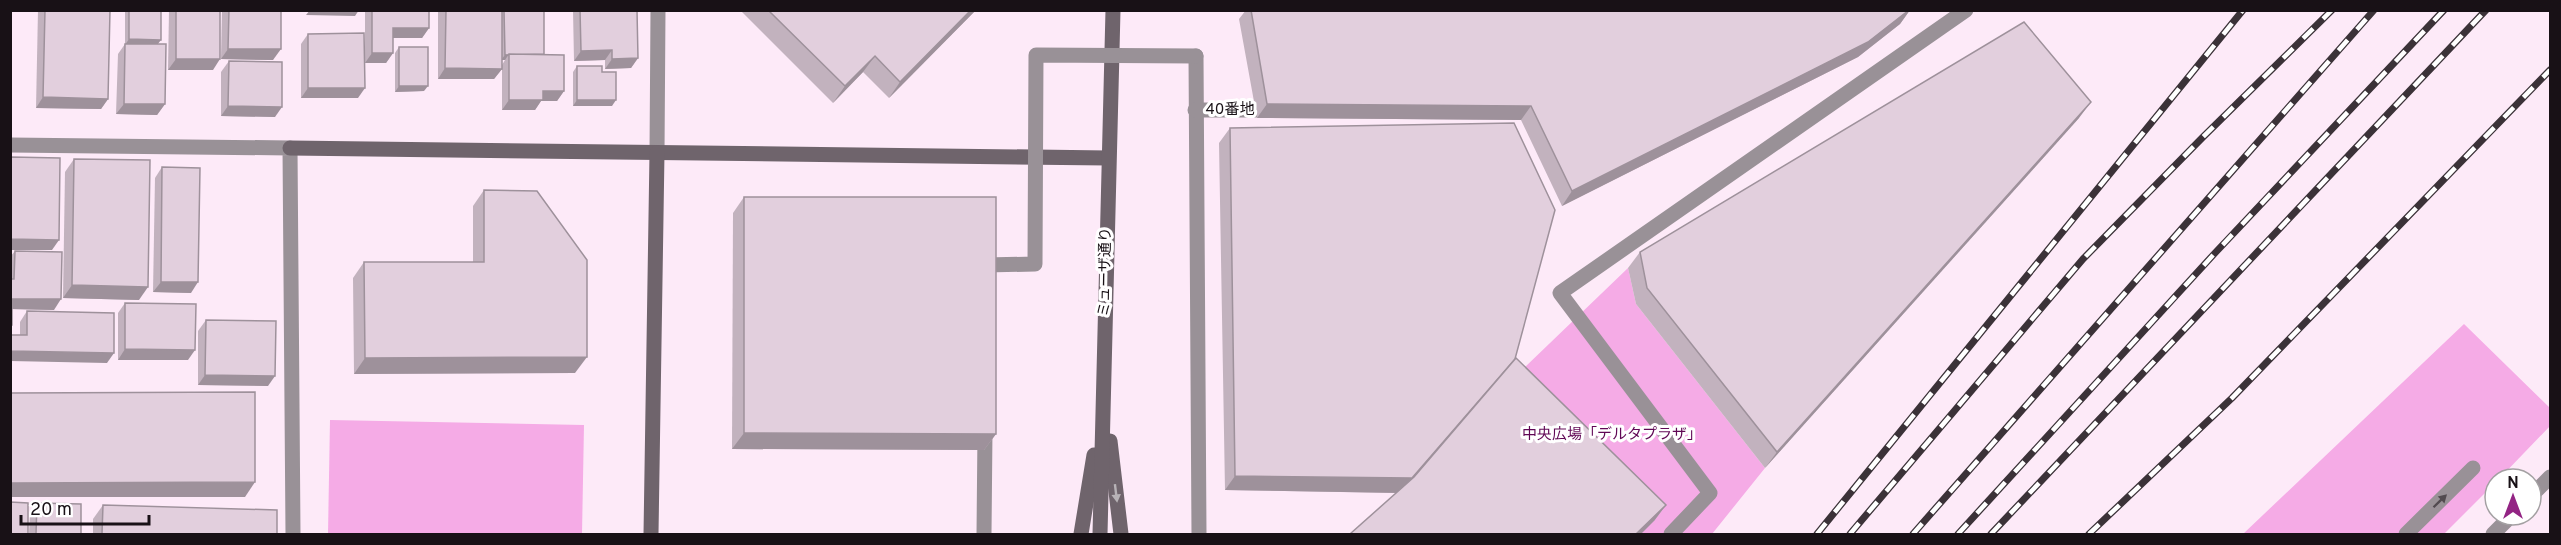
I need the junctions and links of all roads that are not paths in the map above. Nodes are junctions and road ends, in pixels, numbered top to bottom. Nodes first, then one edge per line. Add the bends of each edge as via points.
1 (658, 10) edge
2 (1113, 10) edge
3 (1966, 10) edge
4 (1195, 110) junction
5 (1290, 110) edge
6 (10, 145) edge
7 (290, 148) junction
8 (657, 153) junction
9 (1108, 158) junction
10 (985, 288) edge
11 (1104, 394) junction
12 (985, 417) edge
13 (2473, 468) dead end
14 (293, 534) edge
15 (651, 534) edge
16 (984, 534) edge
17 (1081, 534) edge
18 (1100, 534) edge
19 (1121, 534) edge
20 (1199, 534) edge
21 (1671, 534) edge
22 (2406, 534) edge

1 - 8 street
2 - 9 street, ミューザ通り
3 - 21 street via 1560,293 1710,493
4 - 5 street, 40番地
4 - 10 street, bridge via 1196,56 1036,55 1035,264 985,265
4 - 20 street
6 - 7 street
7 - 8 street
7 - 14 street
8 - 9 street
8 - 15 street
9 - 11 street, ミューザ通り
11 - 17 street
11 - 18 street, ミューザ通り
11 -> 19 street
12 - 16 street, bridge
22 -> 13 street

